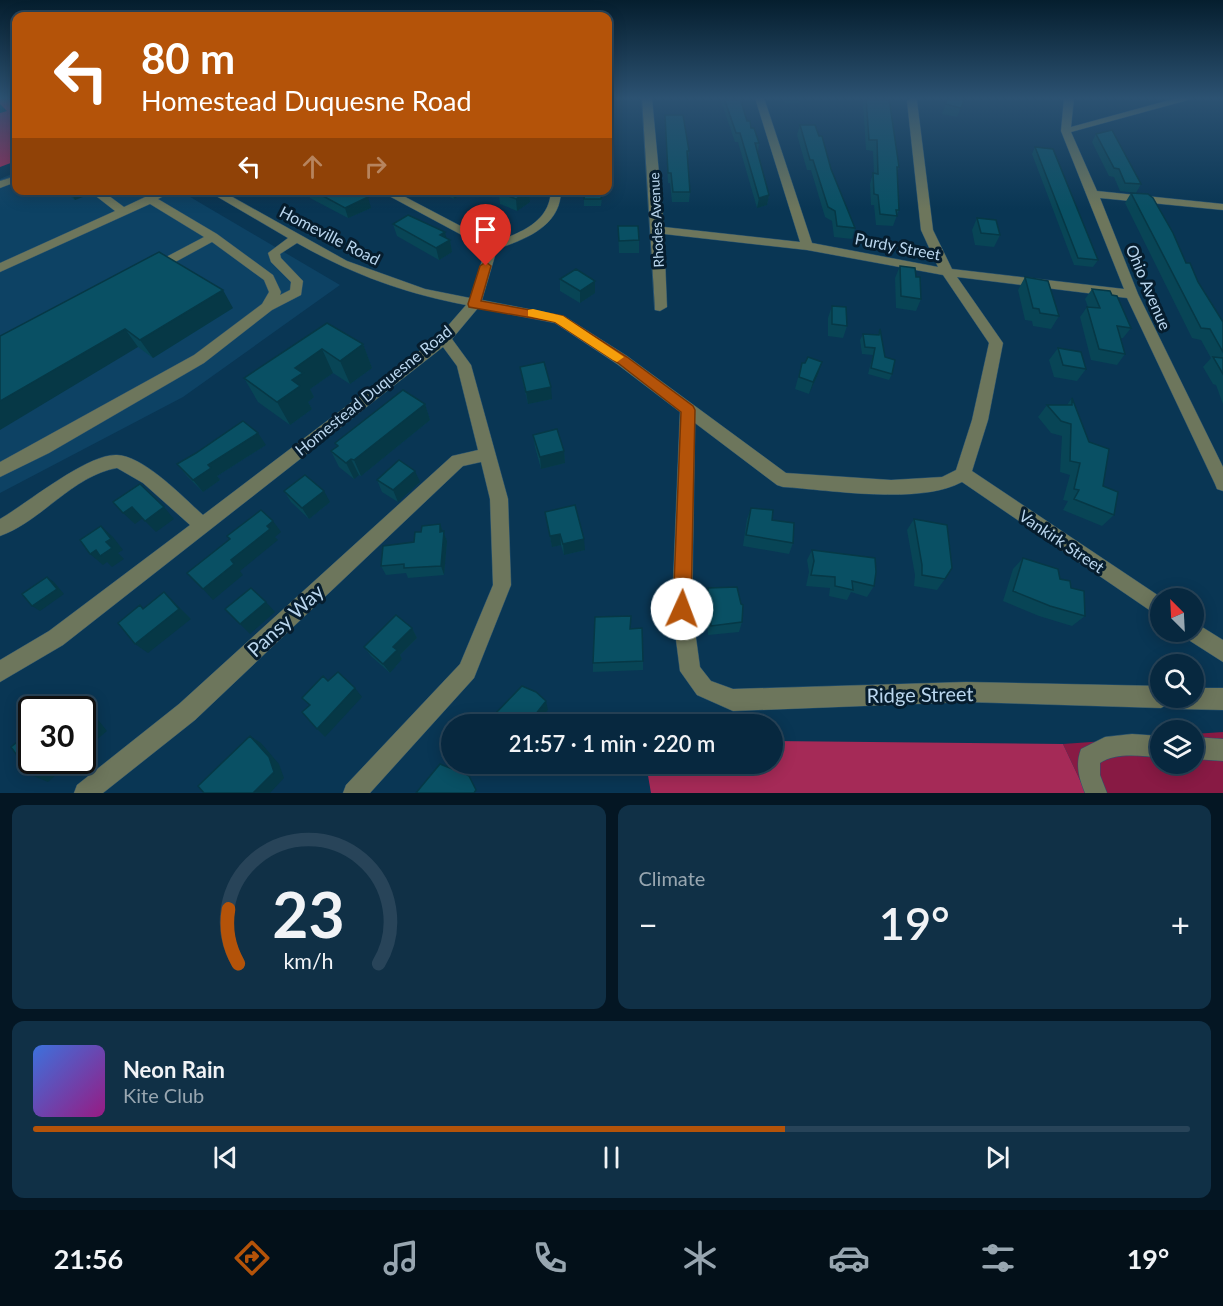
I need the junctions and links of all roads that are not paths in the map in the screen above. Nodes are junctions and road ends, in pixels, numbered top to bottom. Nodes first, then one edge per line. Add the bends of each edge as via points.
1 (650, 135) edge
2 (772, 135) edge
3 (916, 135) edge
4 (1068, 135) edge
5 (1093, 194) junction
6 (100, 195) edge
7 (159, 195) edge
8 (220, 195) edge
9 (393, 195) edge
10 (556, 195) edge
11 (150, 199) junction
12 (1223, 207) edge
13 (123, 212) junction
14 (658, 230) junction
15 (213, 237) junction
16 (296, 238) junction
17 (807, 246) junction
18 (492, 247) junction
19 (2, 264) edge
20 (947, 272) junction
21 (143, 274) edge
22 (1132, 294) junction
23 (474, 304) junction
24 (660, 307) dead end
25 (267, 308) junction
26 (444, 339) junction
27 (688, 410) junction
28 (487, 454) junction
29 (0, 470) edge
30 (963, 474) junction
31 (1223, 484) edge
32 (202, 525) junction
33 (0, 528) edge
34 (1150, 602) edge
35 (1204, 639) edge
36 (1223, 652) edge
37 (0, 672) edge
38 (1150, 697) edge
39 (1204, 699) edge
40 (1223, 699) edge
41 (1150, 746) edge
42 (1204, 749) edge
43 (1223, 750) edge
44 (85, 793) edge
45 (354, 793) edge
46 (1096, 793) edge

1 - 14 street, Rhodes Avenue
2 - 17 street
3 - 20 street via 927,230
4 - 5 street, Ohio Avenue
5 - 12 street
5 - 22 street, Ohio Avenue
6 - 13 street
7 - 11 street
8 - 16 street, Homeville Road
9 - 18 street
10 - 18 street via 554,210 536,226
11 - 13 street
11 - 15 street
13 - 19 street
14 - 17 street, Purdy Street
14 - 24 street, Rhodes Avenue
15 - 21 street
15 - 25 street via 269,278 275,292
16 - 23 street, Homeville Road via 378,278
16 - 25 street via 274,253 275,259 297,280 296,292
17 - 20 street, Purdy Street
18 - 23 street
20 - 22 street, Purdy Street
20 - 30 street via 996,344 980,420
22 - 31 street, Ohio Avenue
23 - 26 street, Homestead Duquesne Road
23 - 27 street via 559,319
25 - 29 street via 199,359
26 - 28 street via 464,365
26 - 32 street, Homestead Duquesne Road
27 - 30 street via 783,480 891,487 944,484
27 - 38 street, Ridge Street via 682,609 690,671 704,688 733,700 966,692
28 - 44 street, Pansy Way via 458,461 187,712
28 - 45 street via 499,500 502,585 467,671
30 - 34 street, Vankirk Street
32 - 33 street via 140,472 117,461 77,478
32 - 37 street, Homestead Duquesne Road via 56,638
35 - 36 street
39 - 40 street
41 - 46 street via 1121,745 1100,749 1089,757 1089,775
42 - 43 street

